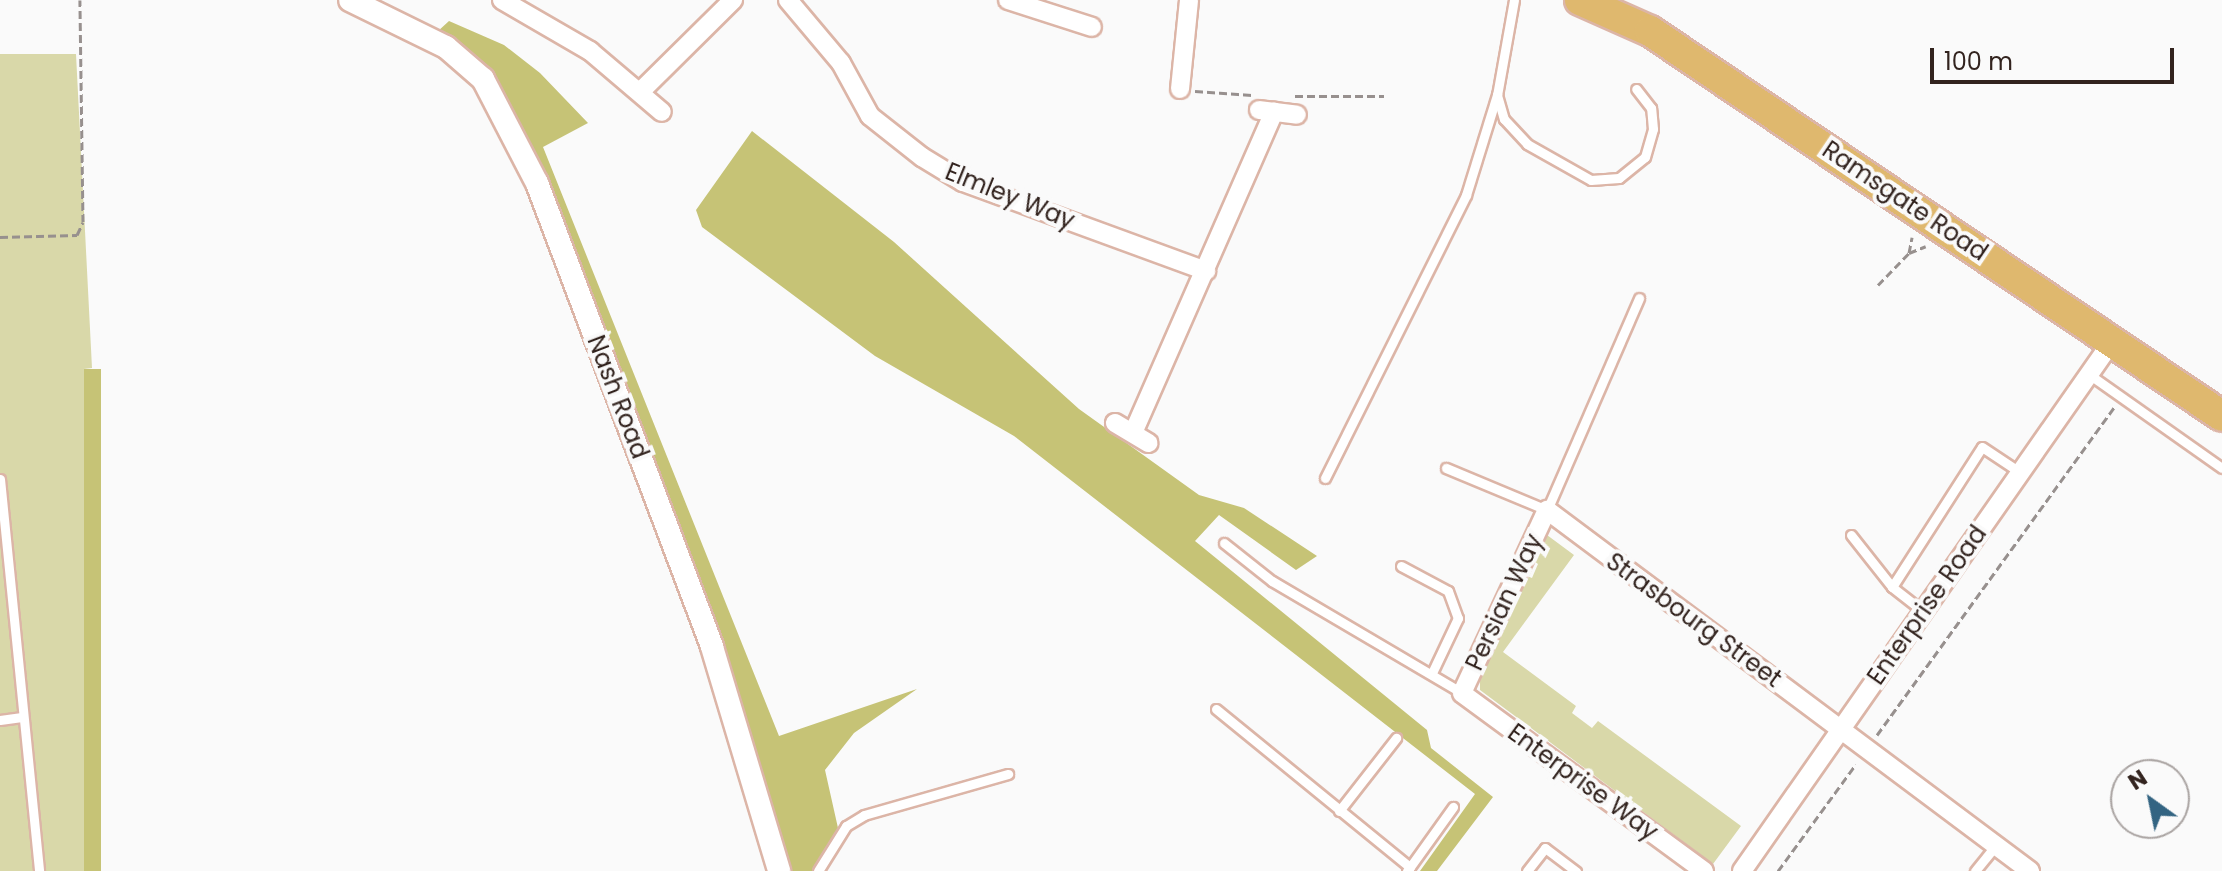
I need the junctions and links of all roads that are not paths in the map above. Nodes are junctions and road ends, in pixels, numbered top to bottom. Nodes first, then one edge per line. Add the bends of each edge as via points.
1 (350, 0) edge
2 (502, 0) edge
3 (733, 0) edge
4 (788, 0) edge
5 (1008, 0) edge
6 (1189, 0) edge
7 (1514, 0) edge
8 (1580, 0) edge
9 (1040, 5) edge
10 (1092, 27) dead end
11 (1180, 89) dead end
12 (1636, 89) dead end
13 (640, 92) junction
14 (1497, 95) junction
15 (662, 112) dead end
16 (1297, 115) dead end
17 (1206, 271) junction
18 (1639, 298) dead end
19 (2113, 340) junction
20 (2090, 375) junction
21 (2222, 416) edge
22 (1115, 423) dead end
23 (1446, 468) dead end
24 (2222, 468) edge
25 (2021, 473) junction
26 (1325, 478) dead end
27 (0, 479) edge
28 (1547, 510) junction
29 (1851, 535) dead end
30 (1224, 543) dead end
31 (1401, 566) dead end
32 (1892, 587) junction
33 (1923, 611) junction
34 (1432, 673) junction
35 (1462, 693) junction
36 (1216, 709) dead end
37 (22, 717) junction
38 (0, 720) edge
39 (1842, 729) junction
40 (1396, 738) dead end
41 (1008, 774) dead end
42 (1453, 807) dead end
43 (1339, 811) junction
44 (1996, 845) junction
45 (1409, 869) edge
46 (39, 871) edge
47 (779, 871) edge
48 (818, 871) edge
49 (1527, 871) edge
50 (1576, 871) edge
51 (1704, 871) edge
52 (1742, 871) edge
53 (1975, 871) edge
54 (2030, 871) edge

1 - 47 street, Nash Road via 446,47 483,79 509,126 567,257 712,647
2 - 13 street via 590,51
3 - 13 street
4 - 17 street, Elmley Way via 841,63 870,116 922,157 963,182
5 - 9 street
6 - 11 street
7 - 14 lane
8 - 19 main road, Ramsgate Road via 1650,31
9 - 10 street
12 - 14 lane via 1652,118 1645,157 1619,178 1591,180 1527,144 1504,119
13 - 15 street
14 - 26 lane via 1466,195
16 - 17 street via 1267,111
17 - 22 street via 1140,438
18 - 28 lane
19 - 20 street, Enterprise Road
19 - 21 main road, Ramsgate Road
20 - 24 lane
20 - 25 street, Enterprise Road
23 - 28 lane
25 - 32 lane via 1982,447
25 - 33 street, Enterprise Road
27 - 37 lane
28 - 35 street, Persian Way
28 - 39 street, Strasbourg Street
29 - 32 lane
30 - 34 lane via 1272,581
31 - 34 lane via 1448,591 1458,618
32 - 33 lane
33 - 39 street, Enterprise Road
34 - 35 lane
35 - 51 street, Enterprise Way
36 - 43 lane
37 - 38 lane
37 - 46 lane
39 - 44 street, Strasbourg Street
39 - 52 street, Enterprise Road
40 - 43 lane
41 - 48 lane via 864,815 846,826
42 - 45 lane
43 - 45 lane
44 - 53 lane
44 - 54 street, Strasbourg Street
49 - 50 lane via 1545,848

